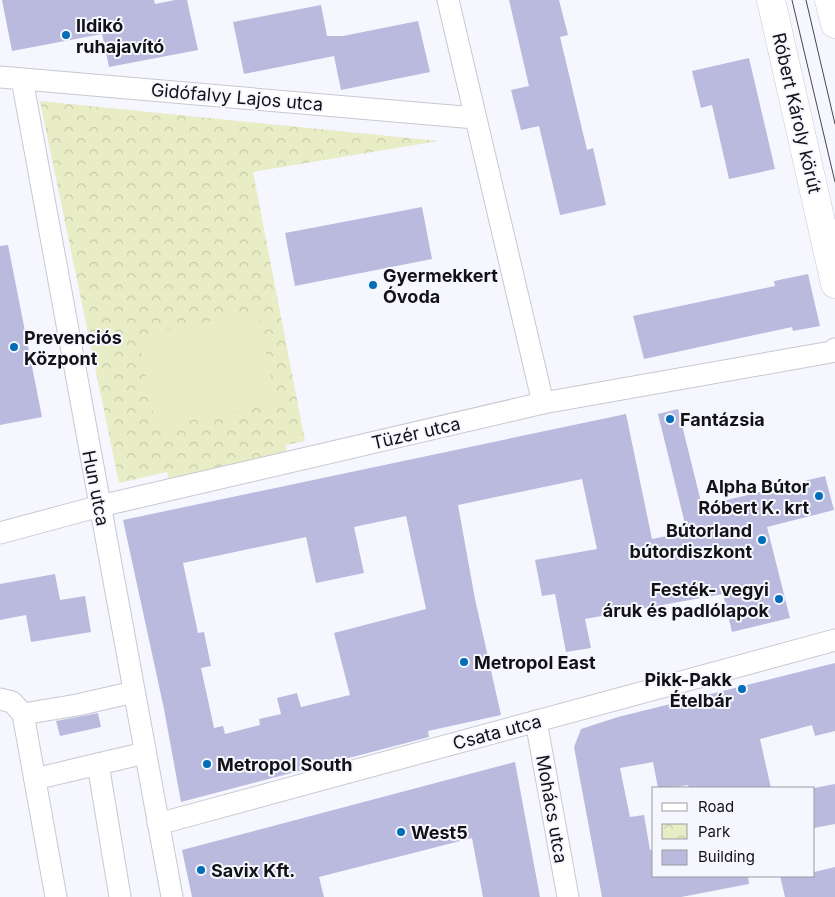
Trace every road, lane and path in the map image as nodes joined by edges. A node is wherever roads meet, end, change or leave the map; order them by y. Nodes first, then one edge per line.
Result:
1 (448, 0) edge
2 (771, 0) edge
3 (830, 0) edge
4 (835, 24) edge
5 (0, 77) edge
6 (22, 79) junction
7 (475, 118) junction
8 (835, 284) edge
9 (835, 349) edge
10 (543, 403) junction
11 (100, 506) junction
12 (0, 533) edge
13 (835, 640) edge
14 (134, 692) junction
15 (0, 699) edge
16 (23, 714) junction
17 (536, 721) junction
18 (145, 753) junction
19 (98, 764) junction
20 (35, 779) junction
21 (158, 824) junction
22 (56, 897) edge
23 (120, 897) edge
24 (172, 897) edge
25 (568, 897) edge

1 - 7 street
2 - 8 main road, Róbert Károly körút
3 - 4 main road
5 - 6 street, Gidófalvy Lajos utca
6 - 7 street, Gidófalvy Lajos utca
6 - 11 street, Hun utca
7 - 10 street
9 - 10 street, Tüzér utca
10 - 11 street, Tüzér utca
11 - 12 street, Tüzér utca
11 - 14 street, Hun utca
13 - 17 street, Csata utca
14 - 16 street
14 - 18 street, Hun utca
15 - 16 street
16 - 20 street
17 - 21 street, Csata utca
17 - 25 street, Mohács utca
18 - 19 street
18 - 21 street, Hun utca
19 - 20 street
19 - 23 street
20 - 22 street
21 - 24 street, Hun utca

